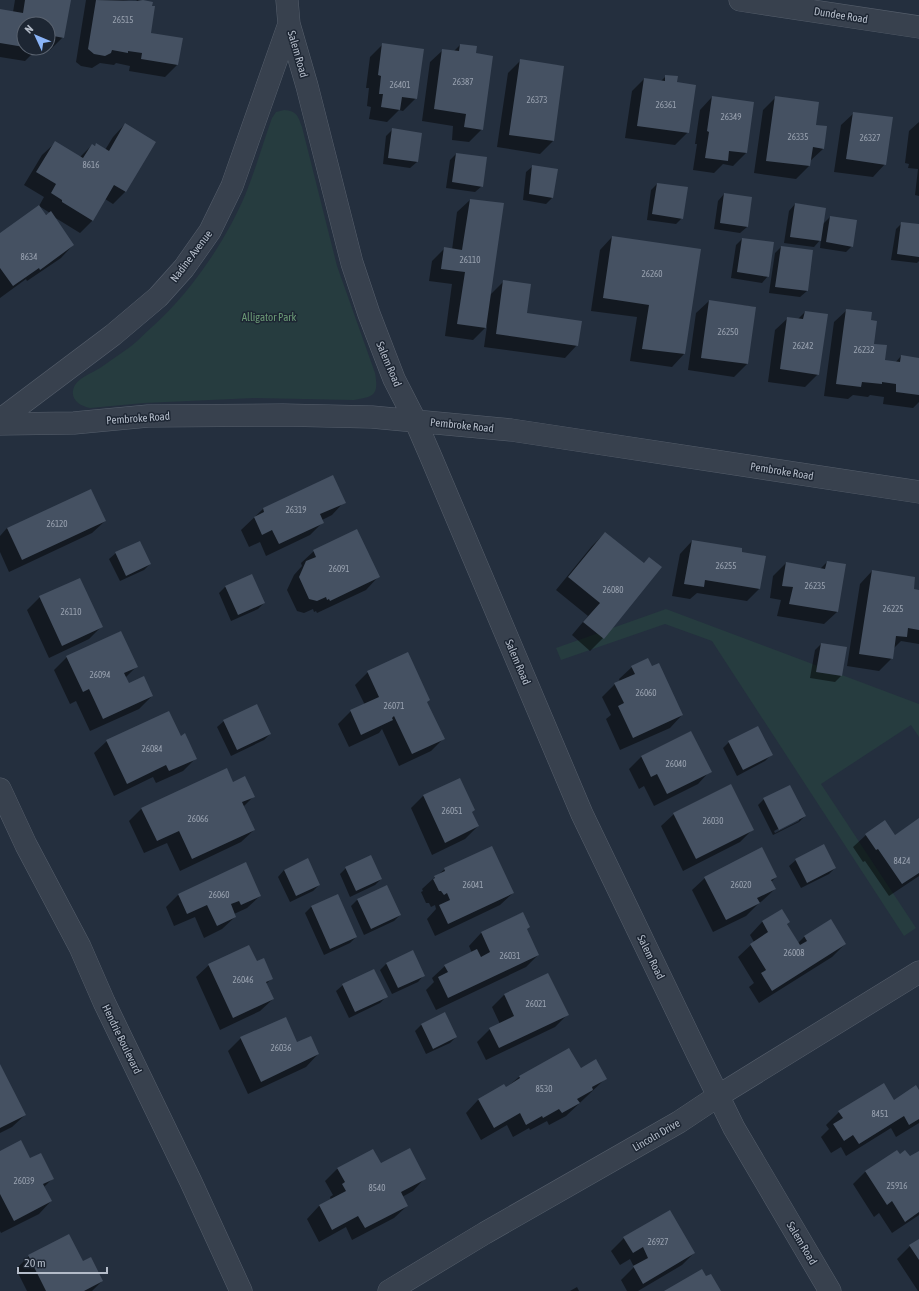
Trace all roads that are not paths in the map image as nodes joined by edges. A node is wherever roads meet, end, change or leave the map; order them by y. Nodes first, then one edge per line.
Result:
1 (287, 0) edge
2 (740, 0) edge
3 (289, 24) junction
4 (919, 27) edge
5 (0, 420) edge
6 (415, 420) junction
7 (0, 424) edge
8 (919, 492) edge
9 (0, 788) edge
10 (919, 972) edge
11 (718, 1096) junction
12 (241, 1291) edge
13 (389, 1291) edge
14 (830, 1291) edge

1 - 3 street, Salem Road
2 - 4 street, Dundee Road
3 - 5 street, Nadine Avenue
3 - 6 street, Salem Road
6 - 7 street, Pembroke Road
6 - 8 street, Pembroke Road
6 - 11 street, Salem Road
9 - 12 street, Hendrie Boulevard
10 - 11 street, Lincoln Drive
11 - 13 street, Lincoln Drive
11 - 14 street, Salem Road

